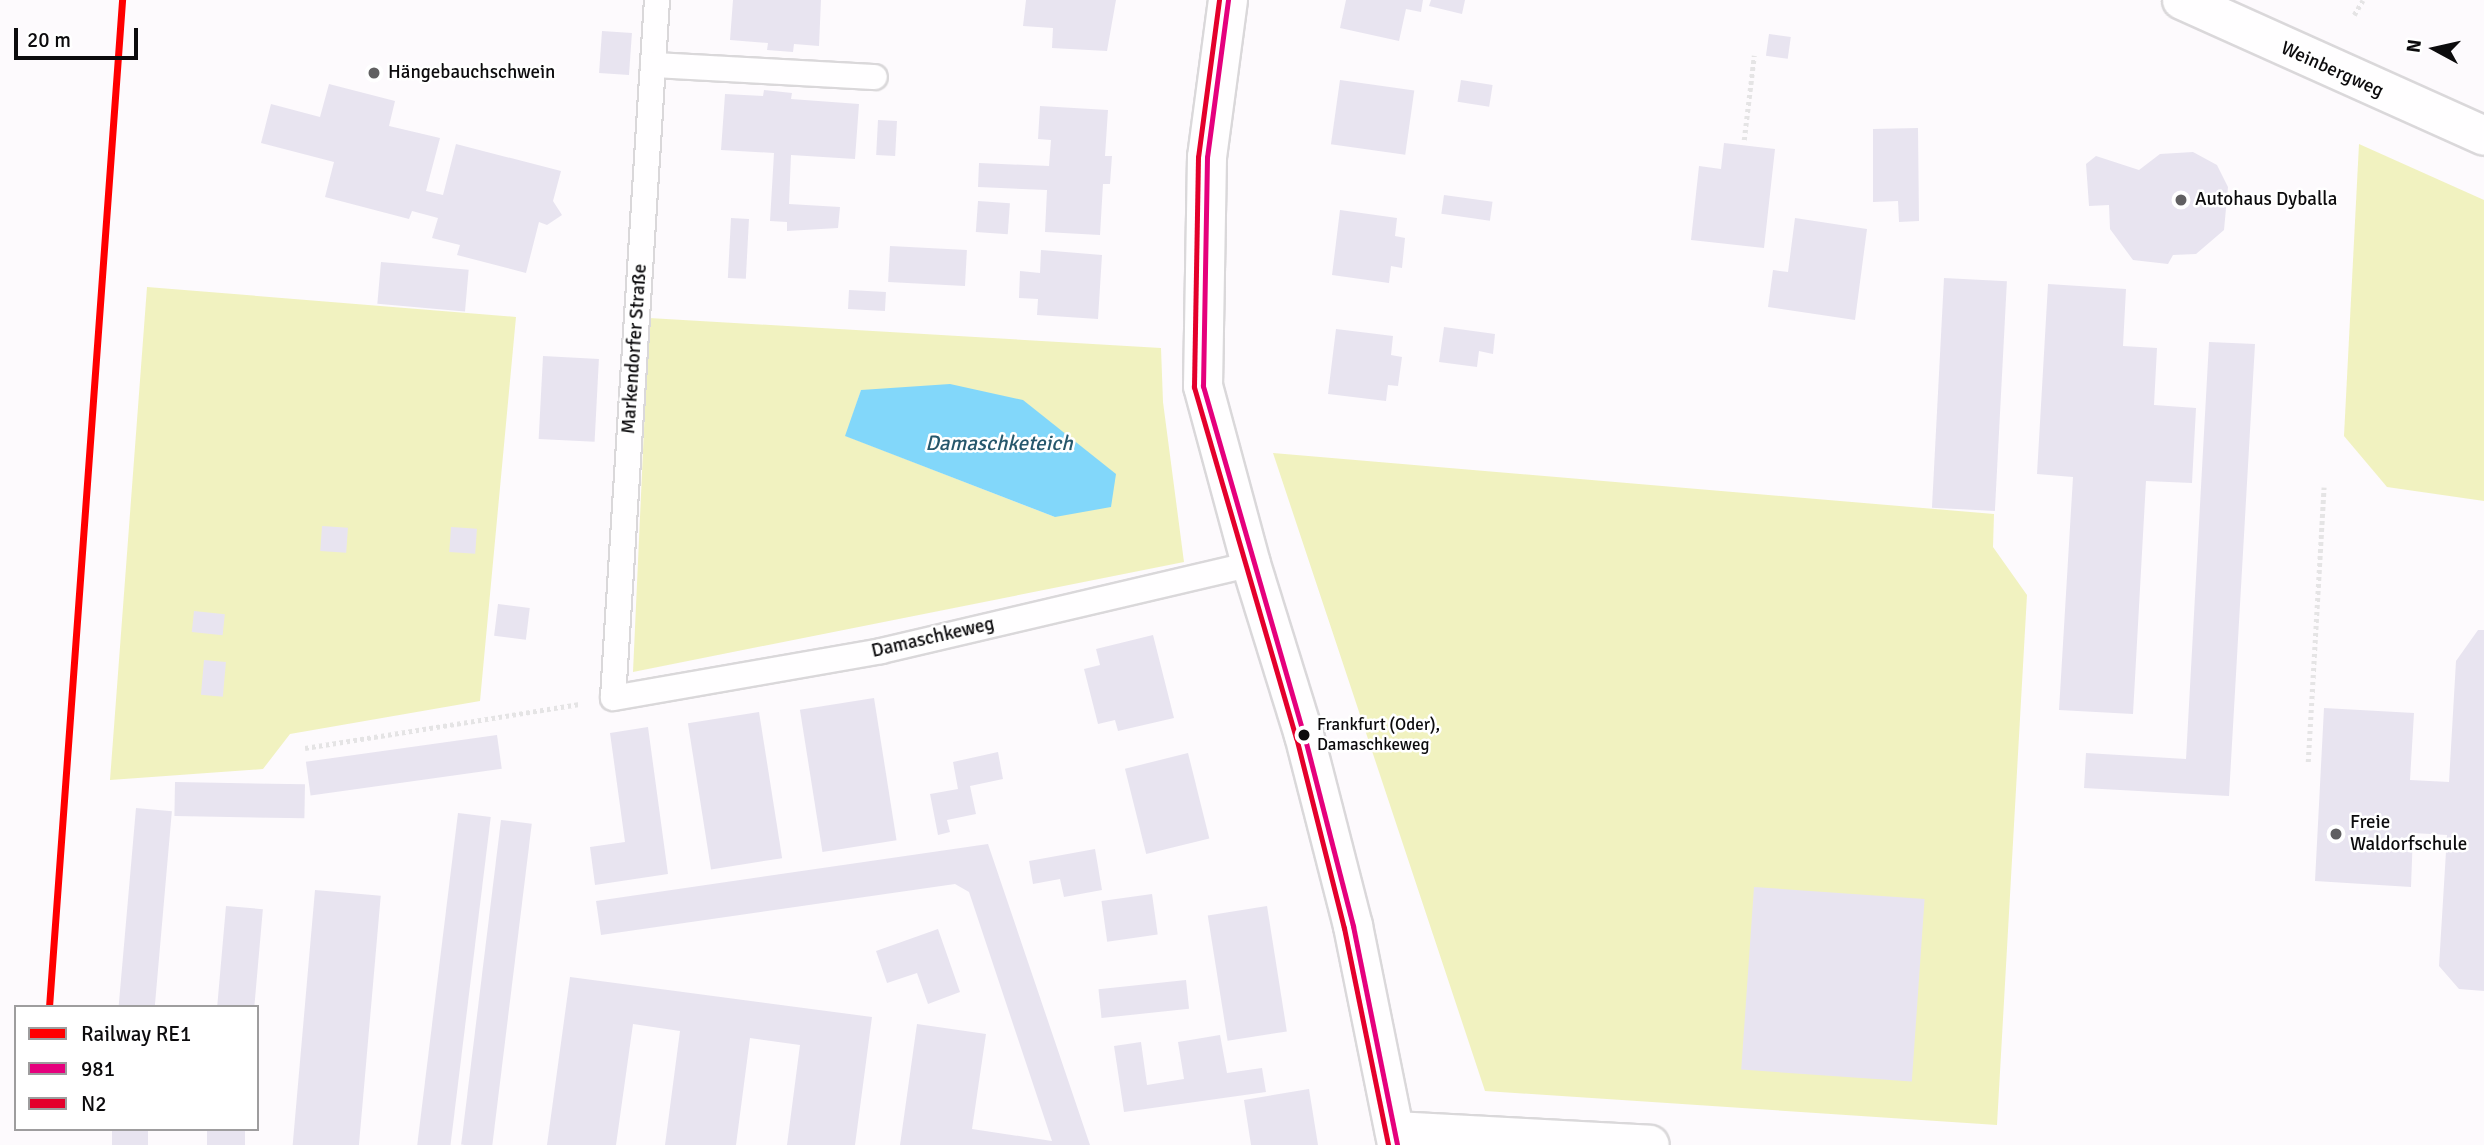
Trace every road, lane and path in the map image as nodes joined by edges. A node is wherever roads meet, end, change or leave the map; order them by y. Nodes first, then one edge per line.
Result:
1 (657, 0) edge
2 (1227, 0) edge
3 (2182, 0) edge
4 (2363, 0) edge
5 (2354, 15) dead end
6 (1754, 56) dead end
7 (653, 65) junction
8 (874, 77) dead end
9 (2484, 136) edge
10 (1744, 139) dead end
11 (2324, 487) dead end
12 (1251, 564) junction
13 (612, 698) junction
14 (305, 748) dead end
15 (2308, 762) dead end
16 (1396, 1138) edge
17 (1650, 1145) edge

1 - 7 lane, Markendorfer Straße
2 - 12 street
3 - 9 street, Weinbergweg
4 - 5 path
6 - 10 path
7 - 8 lane
7 - 13 lane, Markendorfer Straße
11 - 15 path
12 - 13 lane, Damaschkeweg
12 - 16 street
13 - 14 path
16 - 17 street

